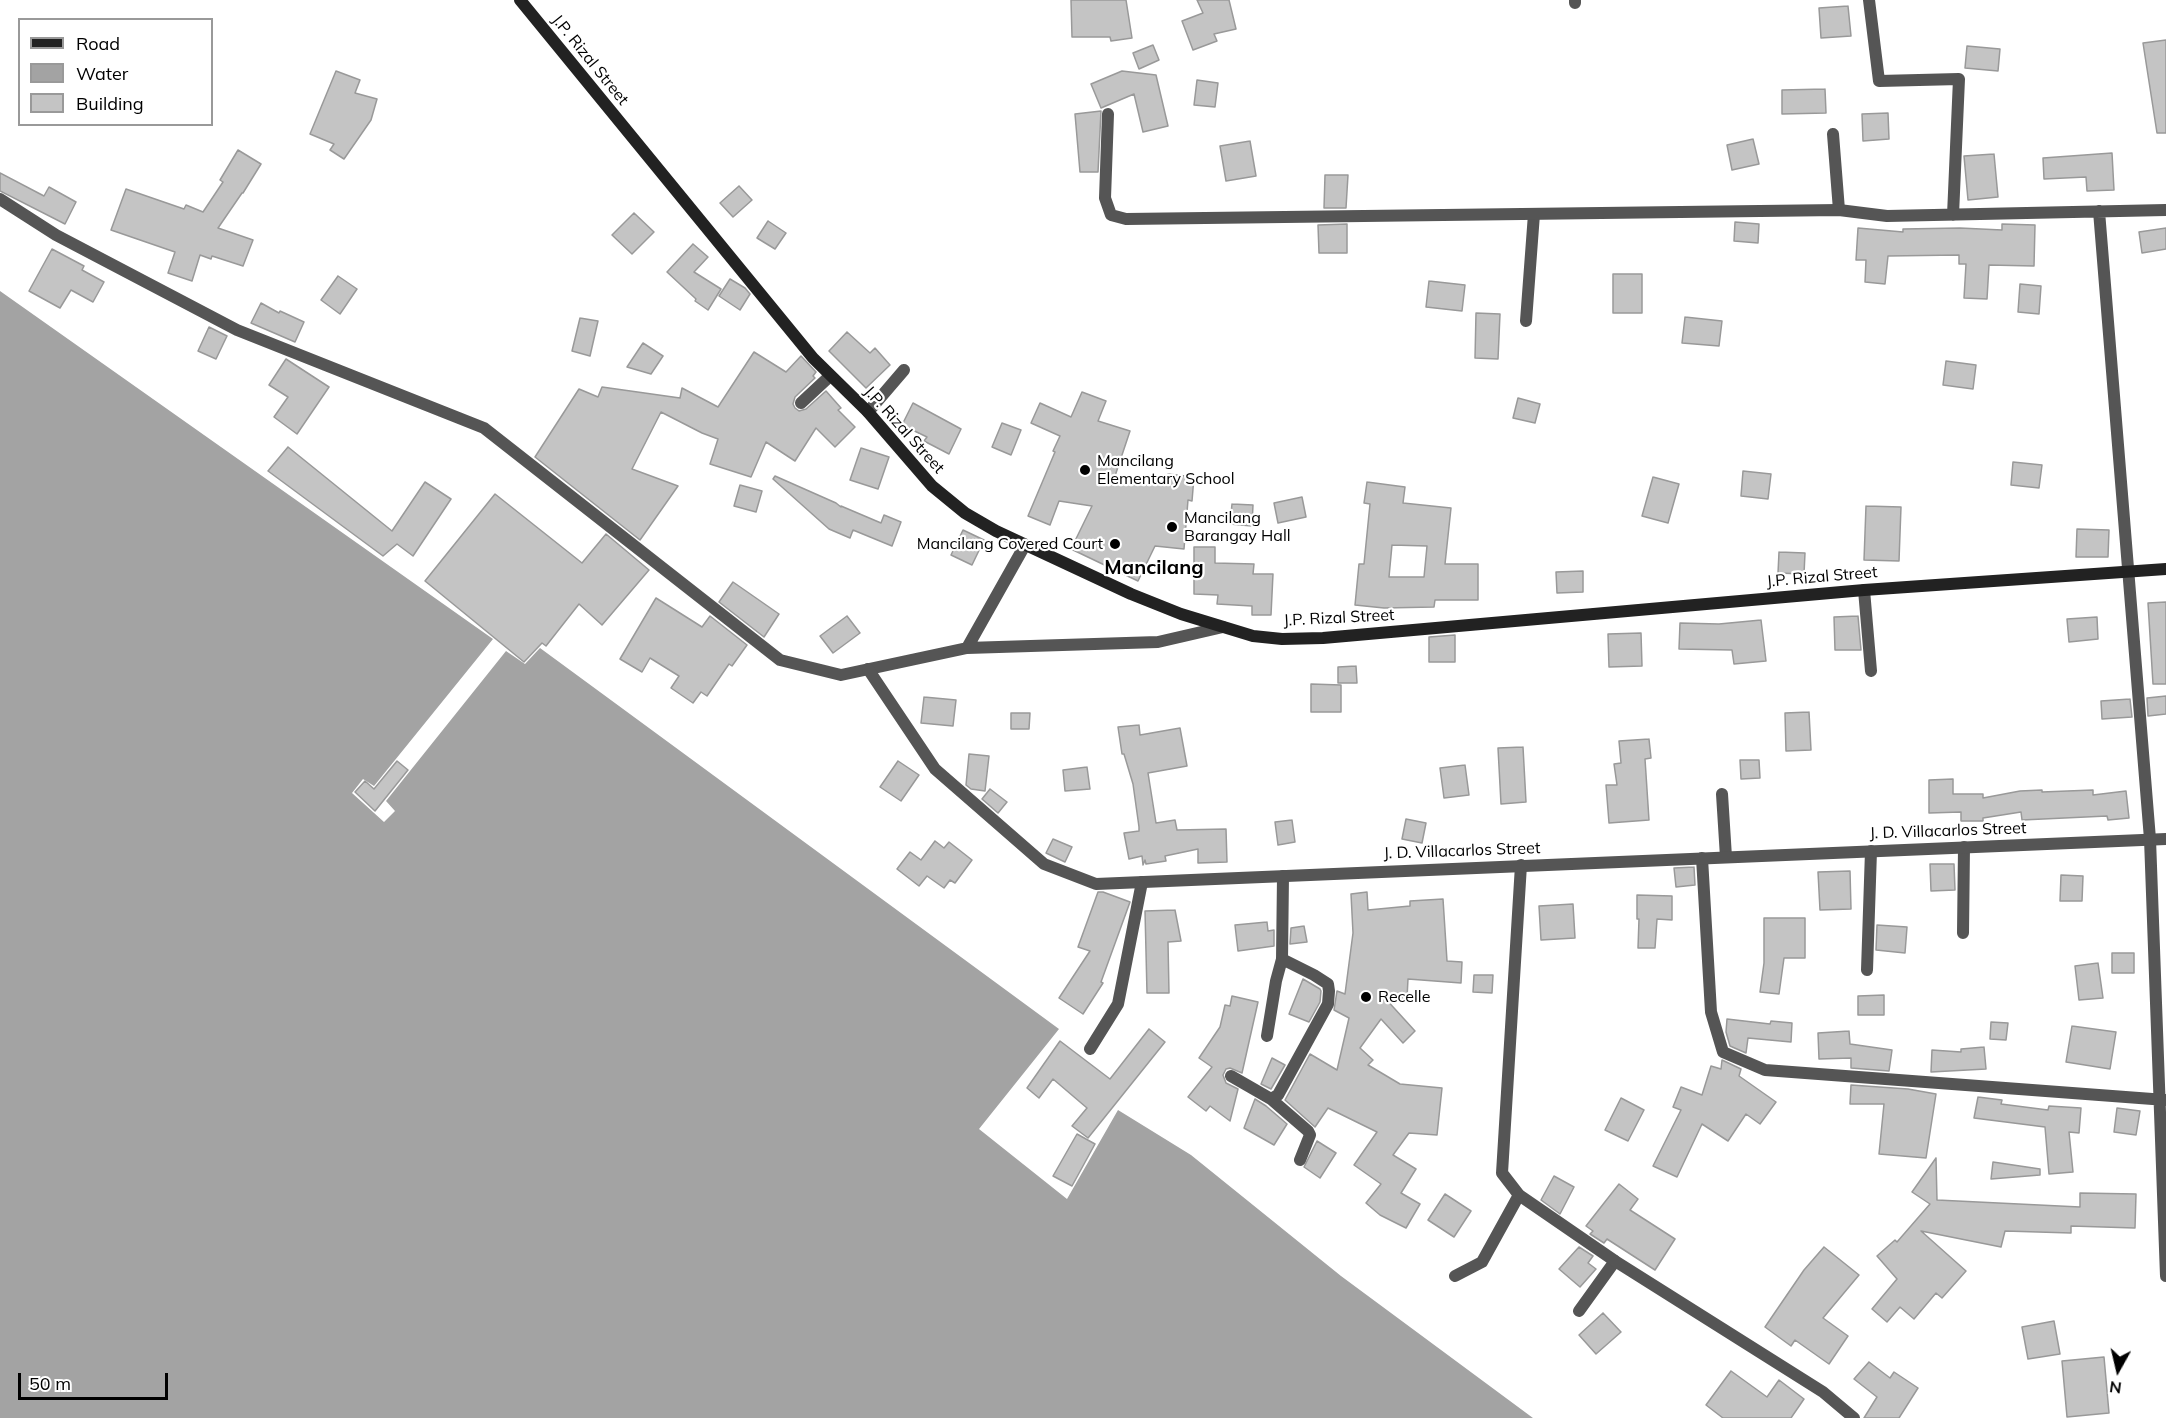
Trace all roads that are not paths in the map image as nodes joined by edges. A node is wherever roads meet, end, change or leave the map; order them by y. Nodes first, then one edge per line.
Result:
1 (520, 0) edge
2 (1869, 0) edge
3 (1108, 114) dead end
4 (1833, 134) dead end
5 (0, 199) edge
6 (1839, 210) junction
7 (2166, 210) edge
8 (2099, 211) junction
9 (1534, 214) junction
10 (1953, 215) junction
11 (1526, 321) dead end
12 (904, 370) dead end
13 (831, 376) junction
14 (801, 403) dead end
15 (868, 412) junction
16 (1025, 545) junction
17 (2166, 569) edge
18 (2129, 572) junction
19 (1864, 590) junction
20 (1223, 627) junction
21 (967, 648) junction
22 (868, 669) junction
23 (1871, 671) dead end
24 (1722, 794) dead end
25 (2166, 838) edge
26 (2150, 839) junction
27 (1964, 847) junction
28 (1871, 851) junction
29 (1726, 857) junction
30 (1702, 858) junction
31 (1521, 866) junction
32 (1283, 876) junction
33 (1142, 882) junction
34 (1963, 933) dead end
35 (1282, 959) junction
36 (1867, 970) dead end
37 (1268, 1036) dead end
38 (1090, 1049) dead end
39 (1231, 1076) dead end
40 (1271, 1099) junction
41 (2163, 1099) edge
42 (1300, 1160) dead end
43 (1519, 1195) junction
44 (1615, 1261) junction
45 (1455, 1276) dead end
46 (2166, 1276) edge
47 (1579, 1311) dead end
48 (1854, 1418) edge

1 - 13 main road, J.P. Rizal Street
2 - 10 street
3 - 9 street
4 - 6 street
5 - 22 street
6 - 9 street
6 - 10 street
7 - 8 street
8 - 10 street
8 - 18 street
9 - 11 street
12 - 15 street
13 - 14 street
13 - 15 main road, J.P. Rizal Street
15 - 16 main road, J.P. Rizal Street
16 - 20 main road, J.P. Rizal Street
16 - 21 street
17 - 18 main road, J.P. Rizal Street
18 - 19 main road, J.P. Rizal Street
18 - 26 street
19 - 20 main road, J.P. Rizal Street
19 - 23 street
20 - 21 street
21 - 22 street
22 - 33 street, J. D. Villacarlos Street
24 - 29 street
25 - 26 street, J. D. Villacarlos Street
26 - 27 street, J. D. Villacarlos Street
26 - 41 street
27 - 28 street, J. D. Villacarlos Street
27 - 34 street
28 - 29 street, J. D. Villacarlos Street
28 - 36 street
29 - 30 street, J. D. Villacarlos Street
30 - 31 street, J. D. Villacarlos Street
30 - 41 street
31 - 32 street, J. D. Villacarlos Street
31 - 43 street
32 - 33 street, J. D. Villacarlos Street
32 - 35 street
33 - 38 street
35 - 37 street
35 - 40 street
39 - 40 street
40 - 42 street
41 - 46 street
43 - 44 street
43 - 45 street
44 - 47 street
44 - 48 street

